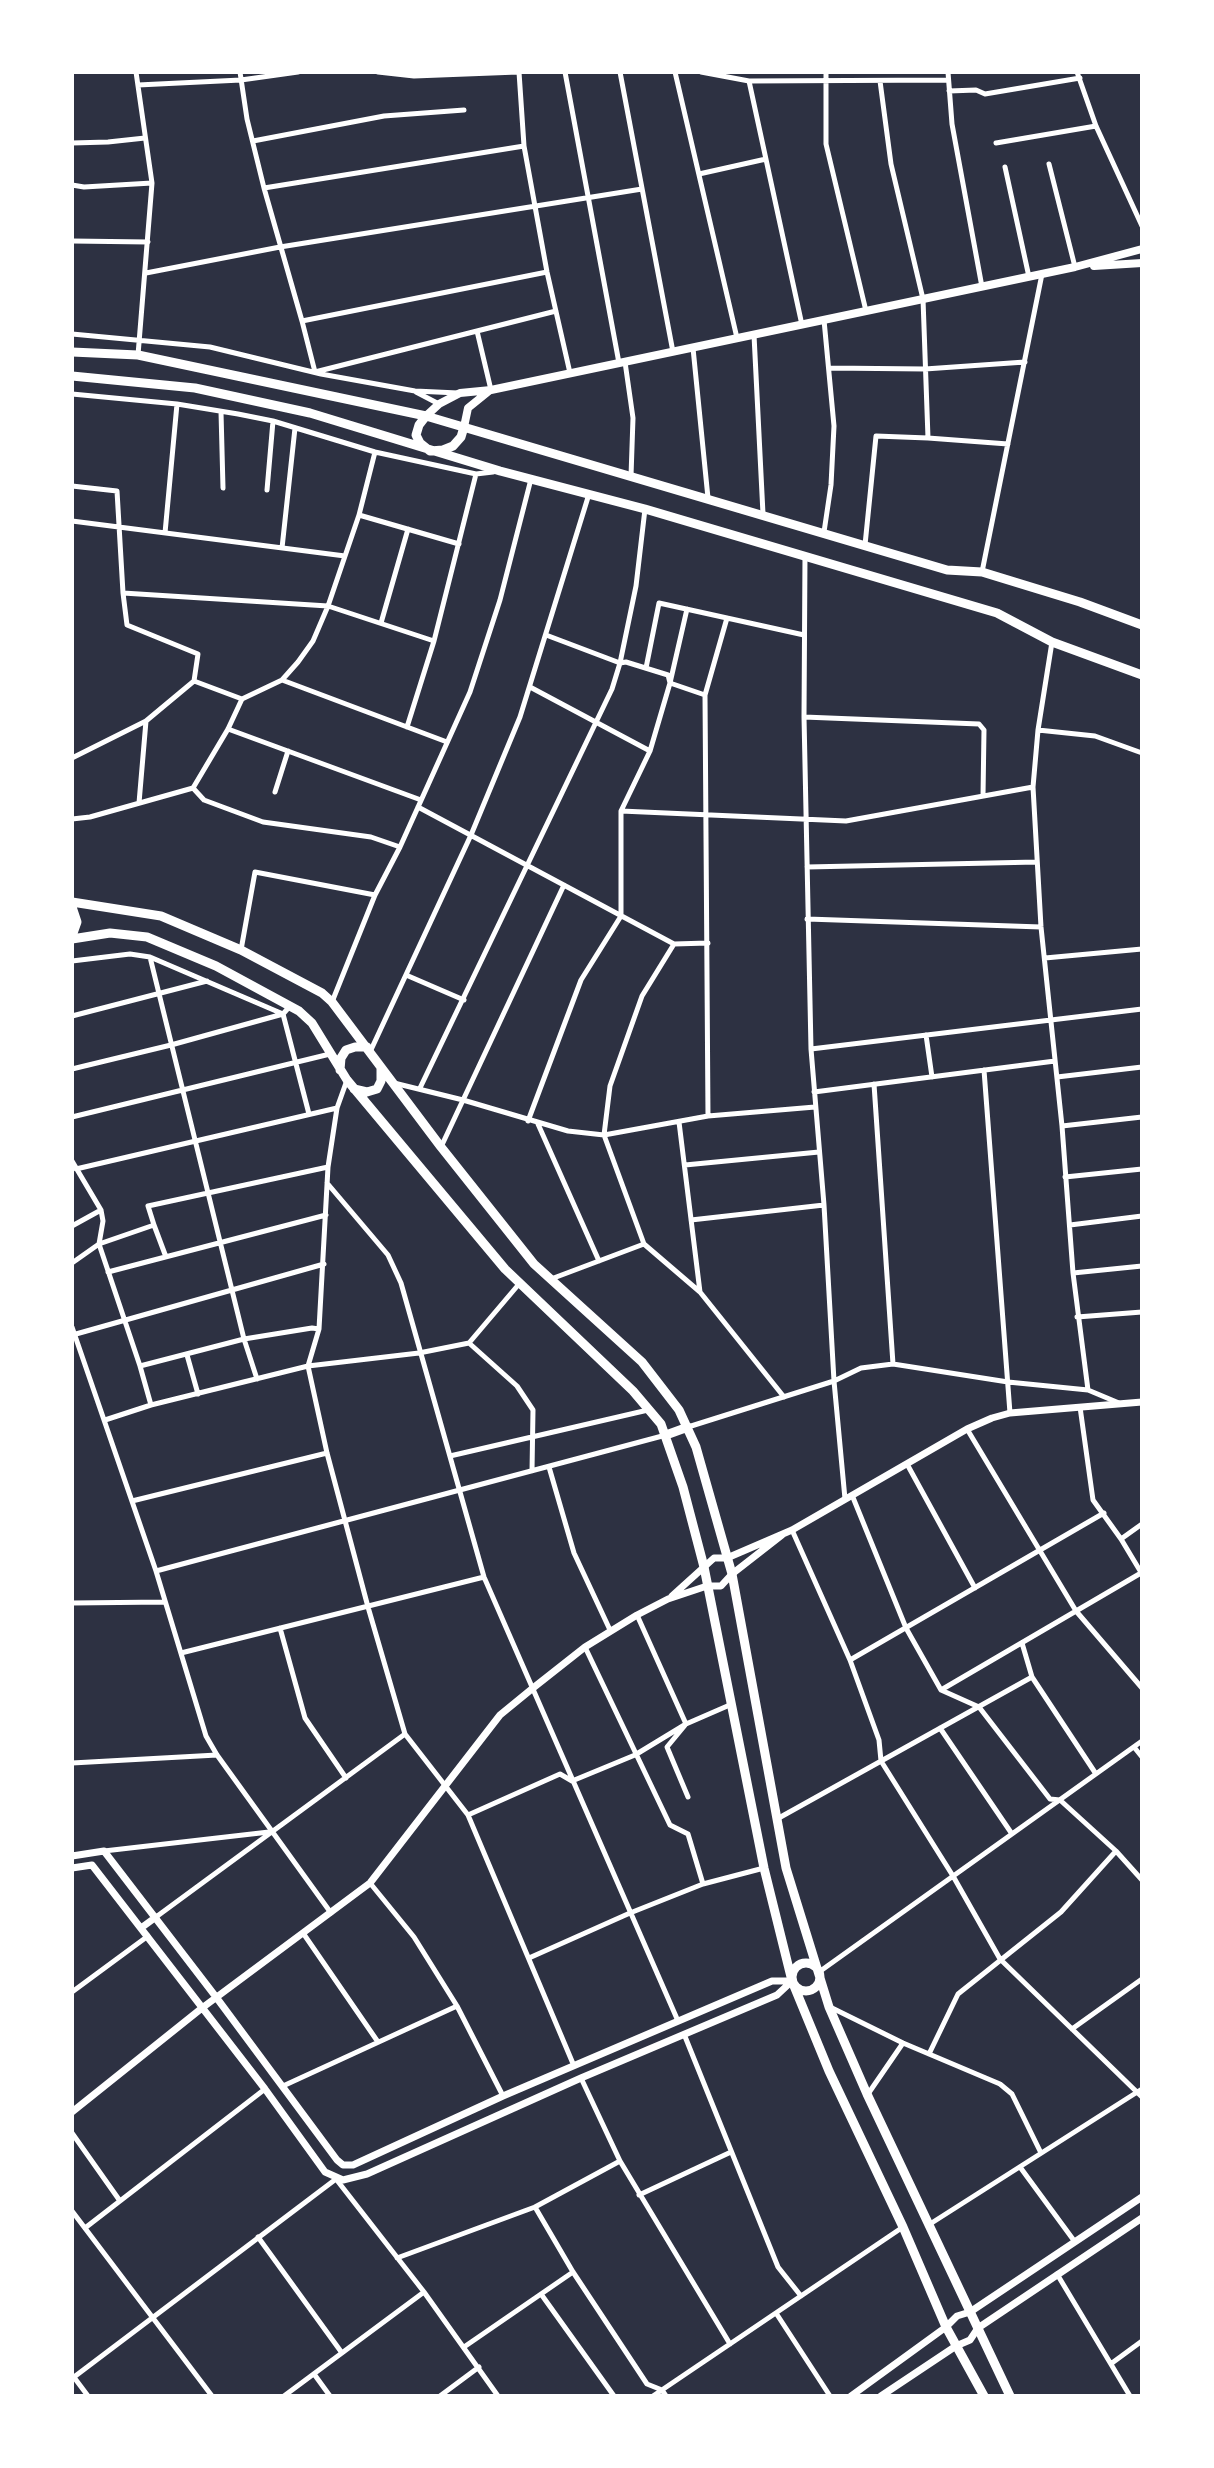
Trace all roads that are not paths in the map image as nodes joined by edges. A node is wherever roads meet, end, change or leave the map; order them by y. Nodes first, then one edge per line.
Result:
1 (136, 72) edge
2 (240, 72) edge
3 (298, 72) edge
4 (378, 72) edge
5 (519, 72) edge
6 (565, 72) edge
7 (620, 72) edge
8 (675, 72) edge
9 (701, 72) edge
10 (783, 72) edge
11 (826, 72) edge
12 (874, 72) edge
13 (898, 72) edge
14 (948, 72) edge
15 (505, 73) edge
16 (477, 74) edge
17 (729, 74) edge
18 (1079, 75) edge
19 (241, 80) junction
20 (948, 80) junction
21 (749, 81) junction
22 (783, 81) junction
23 (877, 81) junction
24 (899, 81) junction
25 (826, 82) junction
26 (138, 86) junction
27 (949, 91) junction
28 (464, 110) dead end
29 (1096, 126) junction
30 (145, 138) junction
31 (253, 141) junction
32 (72, 143) edge
33 (996, 143) dead end
34 (524, 146) junction
35 (766, 159) junction
36 (1049, 164) dead end
37 (1005, 167) dead end
38 (699, 174) junction
39 (152, 183) junction
40 (72, 185) edge
41 (264, 188) junction
42 (642, 189) junction
43 (588, 197) junction
44 (534, 206) junction
45 (1142, 226) edge
46 (72, 241) edge
47 (148, 242) junction
48 (280, 247) junction
49 (1142, 250) edge
50 (1142, 257) edge
51 (1142, 263) edge
52 (1075, 267) junction
53 (547, 272) junction
54 (146, 273) junction
55 (1042, 274) junction
56 (1029, 277) junction
57 (982, 287) junction
58 (923, 299) junction
59 (556, 311) junction
60 (866, 311) junction
61 (824, 320) junction
62 (302, 321) junction
63 (802, 325) junction
64 (477, 331) junction
65 (72, 334) edge
66 (754, 335) junction
67 (738, 338) junction
68 (139, 339) junction
69 (693, 348) junction
70 (72, 352) edge
71 (673, 352) junction
72 (138, 355) junction
73 (622, 362) junction
74 (1025, 362) junction
75 (829, 368) junction
76 (925, 369) junction
77 (315, 372) junction
78 (570, 373) junction
79 (72, 376) edge
80 (490, 390) junction
81 (415, 391) junction
82 (460, 393) junction
83 (72, 394) edge
84 (177, 404) junction
85 (439, 404) junction
86 (220, 412) junction
87 (426, 416) junction
88 (273, 421) junction
89 (465, 427) junction
90 (295, 428) junction
91 (928, 438) junction
92 (1008, 444) junction
93 (430, 451) junction
94 (375, 452) junction
95 (500, 471) junction
96 (476, 474) junction
97 (631, 476) junction
98 (531, 479) junction
99 (72, 486) edge
100 (223, 488) dead end
101 (267, 490) dead end
102 (589, 494) junction
103 (708, 498) junction
104 (645, 510) junction
105 (764, 514) junction
106 (359, 515) junction
107 (72, 521) edge
108 (118, 527) junction
109 (408, 529) junction
110 (824, 532) junction
111 (165, 533) junction
112 (459, 544) junction
113 (865, 545) junction
114 (282, 548) junction
115 (345, 556) junction
116 (805, 556) junction
117 (982, 572) junction
118 (123, 593) junction
119 (328, 606) junction
120 (687, 609) junction
121 (727, 618) junction
122 (381, 623) junction
123 (1142, 625) edge
124 (546, 635) junction
125 (804, 635) junction
126 (434, 641) junction
127 (1052, 642) junction
128 (620, 663) junction
129 (646, 668) junction
130 (1142, 675) edge
131 (282, 680) junction
132 (194, 681) junction
133 (670, 683) junction
134 (530, 687) junction
135 (705, 695) junction
136 (242, 699) junction
137 (804, 717) junction
138 (146, 721) junction
139 (596, 722) junction
140 (407, 727) junction
141 (228, 729) junction
142 (1038, 730) junction
143 (447, 742) junction
144 (288, 751) junction
145 (650, 751) junction
146 (1142, 753) edge
147 (72, 758) edge
148 (193, 788) junction
149 (1033, 788) junction
150 (275, 792) dead end
151 (983, 796) junction
152 (421, 800) junction
153 (140, 803) junction
154 (418, 807) junction
155 (621, 811) junction
156 (706, 816) junction
157 (72, 819) edge
158 (806, 820) junction
159 (471, 835) junction
160 (400, 847) junction
161 (1037, 862) junction
162 (527, 865) junction
163 (807, 867) junction
164 (564, 885) junction
165 (375, 895) junction
166 (72, 902) edge
167 (72, 907) edge
168 (621, 916) junction
169 (807, 919) junction
170 (1041, 927) junction
171 (72, 938) edge
172 (708, 943) junction
173 (674, 944) junction
174 (1142, 949) edge
175 (241, 950) junction
176 (150, 957) junction
177 (1045, 958) junction
178 (72, 961) edge
179 (406, 975) junction
180 (207, 981) junction
181 (159, 993) junction
182 (464, 1000) junction
183 (332, 1002) junction
184 (290, 1006) junction
185 (1142, 1009) edge
186 (284, 1014) junction
187 (72, 1016) edge
188 (1050, 1020) junction
189 (926, 1035) junction
190 (171, 1045) junction
191 (811, 1049) junction
192 (368, 1050) junction
193 (330, 1053) junction
194 (1055, 1061) junction
195 (296, 1063) junction
196 (1142, 1067) edge
197 (381, 1068) junction
198 (72, 1069) edge
199 (984, 1070) junction
200 (340, 1071) junction
201 (932, 1077) junction
202 (1057, 1077) junction
203 (347, 1080) junction
204 (392, 1082) junction
205 (874, 1084) junction
206 (420, 1088) junction
207 (354, 1089) junction
208 (183, 1090) junction
209 (814, 1092) junction
210 (463, 1100) junction
211 (815, 1107) junction
212 (337, 1108) junction
213 (309, 1114) junction
214 (708, 1116) junction
215 (72, 1117) edge
216 (1142, 1117) edge
217 (528, 1121) junction
218 (679, 1122) junction
219 (538, 1124) junction
220 (1062, 1126) junction
221 (604, 1135) junction
222 (195, 1141) junction
223 (441, 1147) junction
224 (819, 1152) junction
225 (72, 1161) edge
226 (685, 1165) junction
227 (328, 1167) junction
228 (1142, 1168) edge
229 (76, 1169) junction
230 (1065, 1177) junction
231 (327, 1183) junction
232 (208, 1192) junction
233 (824, 1205) junction
234 (101, 1210) junction
235 (326, 1215) junction
236 (1142, 1216) edge
237 (691, 1220) junction
238 (154, 1225) junction
239 (1070, 1225) junction
240 (72, 1226) edge
241 (221, 1242) junction
242 (99, 1244) junction
243 (644, 1244) junction
244 (166, 1257) junction
245 (599, 1261) junction
246 (72, 1263) edge
247 (324, 1264) junction
248 (1142, 1266) edge
249 (108, 1272) junction
250 (1073, 1273) junction
251 (551, 1279) junction
252 (519, 1284) junction
253 (232, 1290) junction
254 (700, 1292) junction
255 (1142, 1312) edge
256 (1077, 1317) junction
257 (124, 1320) junction
258 (72, 1327) edge
259 (318, 1329) junction
260 (76, 1334) junction
261 (244, 1339) junction
262 (469, 1342) junction
263 (419, 1353) junction
264 (187, 1355) junction
265 (894, 1364) junction
266 (308, 1365) junction
267 (140, 1366) junction
268 (257, 1379) junction
269 (834, 1381) junction
270 (1008, 1382) junction
271 (1088, 1390) junction
272 (198, 1394) junction
273 (783, 1397) junction
274 (1142, 1402) edge
275 (1121, 1404) junction
276 (151, 1405) junction
277 (1080, 1407) junction
278 (648, 1410) junction
279 (1010, 1413) junction
280 (105, 1420) junction
281 (688, 1427) junction
282 (967, 1430) junction
283 (666, 1435) junction
284 (533, 1437) junction
285 (327, 1453) junction
286 (450, 1456) junction
287 (907, 1464) junction
288 (549, 1467) junction
289 (532, 1471) junction
290 (460, 1490) junction
291 (852, 1495) junction
292 (845, 1499) junction
293 (132, 1501) junction
294 (1104, 1513) junction
295 (345, 1521) junction
296 (1142, 1524) edge
297 (792, 1530) junction
298 (782, 1535) junction
299 (1121, 1539) junction
300 (1038, 1551) junction
301 (728, 1558) junction
302 (704, 1567) junction
303 (156, 1570) junction
304 (732, 1574) junction
305 (1141, 1574) edge
306 (484, 1577) junction
307 (707, 1586) junction
308 (975, 1588) junction
309 (668, 1599) junction
310 (165, 1602) junction
311 (72, 1603) edge
312 (368, 1607) junction
313 (1076, 1611) junction
314 (637, 1615) junction
315 (906, 1628) junction
316 (280, 1629) junction
317 (610, 1630) junction
318 (1022, 1643) junction
319 (585, 1647) junction
320 (181, 1653) junction
321 (850, 1660) junction
322 (1032, 1677) junction
323 (533, 1688) junction
324 (1142, 1688) edge
325 (940, 1690) junction
326 (732, 1704) junction
327 (979, 1707) junction
328 (686, 1724) junction
329 (940, 1728) junction
330 (405, 1734) junction
331 (1142, 1741) edge
332 (1134, 1747) junction
333 (217, 1755) junction
334 (635, 1755) junction
335 (1142, 1757) edge
336 (881, 1761) junction
337 (72, 1763) edge
338 (1096, 1774) junction
339 (345, 1778) junction
340 (572, 1781) junction
341 (444, 1784) junction
342 (688, 1797) dead end
343 (1060, 1800) junction
344 (468, 1815) junction
345 (776, 1820) junction
346 (271, 1832) junction
347 (1012, 1834) junction
348 (104, 1851) junction
349 (1116, 1851) junction
350 (72, 1856) edge
351 (92, 1865) junction
352 (72, 1868) edge
353 (764, 1868) junction
354 (953, 1876) junction
355 (1142, 1880) edge
356 (370, 1883) junction
357 (703, 1884) junction
358 (331, 1912) junction
359 (630, 1913) junction
360 (156, 1917) junction
361 (141, 1928) junction
362 (303, 1932) junction
363 (148, 1936) junction
364 (529, 1958) junction
365 (1000, 1959) junction
366 (819, 1972) junction
367 (1142, 1979) edge
368 (792, 1981) junction
369 (72, 1992) edge
370 (216, 1997) junction
371 (457, 2006) junction
372 (830, 2007) junction
373 (202, 2008) junction
374 (678, 2021) junction
375 (1072, 2029) junction
376 (684, 2034) junction
377 (378, 2042) junction
378 (903, 2043) junction
379 (929, 2054) junction
380 (574, 2066) junction
381 (581, 2078) junction
382 (283, 2086) junction
383 (265, 2089) junction
384 (1140, 2092) edge
385 (867, 2094) junction
386 (503, 2096) junction
387 (510, 2109) junction
388 (72, 2112) edge
389 (72, 2133) edge
390 (731, 2152) junction
391 (1041, 2153) junction
392 (620, 2161) junction
393 (343, 2165) junction
394 (1020, 2167) junction
395 (336, 2179) junction
396 (639, 2195) junction
397 (1142, 2197) edge
398 (120, 2201) junction
399 (535, 2207) junction
400 (72, 2211) edge
401 (1142, 2218) edge
402 (930, 2224) junction
403 (903, 2227) junction
404 (85, 2228) junction
405 (258, 2237) junction
406 (1075, 2242) junction
407 (397, 2258) junction
408 (573, 2272) junction
409 (1057, 2274) junction
410 (424, 2292) junction
411 (541, 2294) junction
412 (801, 2296) junction
413 (970, 2312) junction
414 (776, 2313) junction
415 (153, 2318) junction
416 (946, 2327) junction
417 (978, 2328) junction
418 (1142, 2341) edge
419 (730, 2344) junction
420 (956, 2346) junction
421 (464, 2347) junction
422 (342, 2353) junction
423 (1112, 2363) junction
424 (479, 2367) junction
425 (314, 2374) junction
426 (73, 2376) edge
427 (662, 2390) junction
428 (88, 2396) edge
429 (212, 2396) edge
430 (284, 2396) edge
431 (330, 2396) edge
432 (440, 2396) edge
433 (498, 2396) edge
434 (614, 2396) edge
435 (653, 2396) edge
436 (666, 2396) edge
437 (830, 2396) edge
438 (850, 2396) edge
439 (881, 2396) edge
440 (984, 2396) edge
441 (1010, 2396) edge
442 (1130, 2396) edge

1 - 26 street
2 - 19 street
3 - 19 street
4 - 16 street
5 - 15 street
5 - 34 street
6 - 43 street
7 - 42 street
8 - 38 street
9 - 17 street
10 - 22 street
11 - 25 street
12 - 23 street
13 - 24 street
14 - 20 street
15 - 16 street
17 - 21 street
18 - 27 street
18 - 29 street
19 - 26 street
19 - 31 street
20 - 24 street
20 - 27 street
21 - 22 street
21 - 35 street
22 - 25 street
23 - 24 street
23 - 25 street
23 - 58 street
25 - 60 street
26 - 30 street
27 - 57 street
28 - 31 street
29 - 33 street
29 - 45 street
30 - 32 street
30 - 39 street
31 - 41 street
34 - 41 street
34 - 44 street
35 - 38 street
35 - 63 street
36 - 52 street
37 - 56 street
38 - 67 street
39 - 40 street
39 - 47 street
41 - 48 street
42 - 43 street
42 - 71 street
43 - 44 street
43 - 73 street
44 - 48 street
44 - 53 street
46 - 47 street
47 - 54 street
48 - 54 street
48 - 62 street
49 - 50 main road
49 - 52 main road
51 - 52 main road
52 - 55 main road
53 - 59 street
53 - 62 street
54 - 68 street
55 - 56 main road
55 - 74 street
56 - 57 main road
57 - 58 main road
58 - 60 main road
58 - 76 street
59 - 64 street
59 - 78 street
60 - 61 main road
61 - 63 main road
61 - 75 street
62 - 77 street
63 - 66 main road
64 - 77 street
64 - 80 street
65 - 68 street
66 - 67 main road
66 - 105 street
67 - 69 main road
68 - 72 street
68 - 77 street
69 - 71 main road
69 - 103 street
70 - 72 main road
71 - 73 main road
72 - 87 main road
73 - 78 main road
73 - 97 street
74 - 76 street
74 - 92 street
75 - 76 street
75 - 110 street
76 - 91 street
77 - 81 street
78 - 80 main road
79 - 93 main road
80 - 82 main road
80 - 89 main road
81 - 82 street
81 - 85 street
82 - 85 main road
83 - 84 street
84 - 86 street
84 - 111 street
85 - 87 main road
86 - 88 street
86 - 100 street
87 - 89 main road
87 - 93 main road
88 - 90 street
88 - 101 street
89 - 93 main road
89 - 97 main road
90 - 94 street
90 - 114 street
91 - 92 street
91 - 113 street
92 - 117 street
93 - 95 main road
94 - 96 street
94 - 106 street
95 - 96 street
95 - 98 main road
96 - 112 street
97 - 103 main road
98 - 102 main road
98 - 143 street
99 - 108 street
102 - 104 main road
102 - 124 street
103 - 105 main road
104 - 116 main road
104 - 128 street
105 - 110 main road
106 - 109 street
106 - 115 street
107 - 108 street
108 - 111 street
108 - 118 street
109 - 112 street
109 - 122 street
110 - 113 main road
111 - 114 street
112 - 126 street
113 - 117 main road
114 - 115 street
115 - 119 street
116 - 125 street
116 - 127 main road
117 - 123 main road
118 - 119 street
118 - 132 street
119 - 122 street
119 - 131 street
120 - 121 street
120 - 129 street
120 - 133 street
121 - 125 street
121 - 135 street
122 - 126 street
124 - 128 street
124 - 134 street
125 - 137 street
126 - 140 street
127 - 130 main road
127 - 142 street
128 - 129 street
128 - 139 street
129 - 133 street
131 - 136 street
131 - 140 street
132 - 136 street
132 - 138 street
133 - 135 street
133 - 145 street
134 - 139 street
134 - 159 street
135 - 156 street
136 - 141 street
137 - 151 street
137 - 158 street
138 - 147 street
138 - 153 street
139 - 145 street
139 - 162 street
140 - 143 street
141 - 144 street
141 - 148 street
142 - 146 street
142 - 149 street
143 - 152 street
144 - 150 street
144 - 152 street
145 - 155 street
148 - 153 street
148 - 160 street
149 - 151 street
149 - 161 street
151 - 158 street
152 - 154 street
153 - 157 street
154 - 159 street
154 - 160 street
155 - 156 street
155 - 168 street
156 - 158 street
156 - 172 street
158 - 163 street
159 - 162 street
159 - 179 street
160 - 165 street
161 - 163 street
161 - 170 street
162 - 164 street
162 - 182 street
163 - 169 street
164 - 168 street
164 - 210 street
165 - 175 street
165 - 183 street
166 - 175 main road
167 - 171 main road
168 - 173 street
168 - 217 street
169 - 170 street
169 - 191 street
170 - 177 street
171 - 184 main road
172 - 173 street
172 - 214 street
173 - 221 street
174 - 177 street
175 - 183 main road
176 - 178 street
176 - 180 street
176 - 181 street
177 - 188 street
179 - 182 street
179 - 192 street
180 - 181 street
180 - 186 street
181 - 187 street
181 - 190 street
182 - 206 street
183 - 192 main road
184 - 186 street
184 - 193 main road
185 - 188 street
186 - 190 street
186 - 195 street
188 - 189 street
188 - 194 street
189 - 191 street
189 - 201 street
190 - 198 street
190 - 208 street
191 - 209 street
192 - 197 main road
192 - 200 main road
193 - 195 street
193 - 200 main road
194 - 199 street
194 - 202 street
195 - 208 street
195 - 213 street
196 - 202 street
197 - 204 main road
197 - 207 main road
199 - 201 street
199 - 270 street
200 - 203 main road
201 - 205 street
202 - 220 street
203 - 207 main road
203 - 212 street
204 - 206 street
204 - 223 main road
205 - 209 street
205 - 265 street
206 - 210 street
207 - 252 main road
208 - 215 street
208 - 222 street
209 - 211 street
210 - 217 street
210 - 223 street
211 - 214 street
211 - 224 street
212 - 213 street
212 - 227 street
213 - 222 street
214 - 218 street
216 - 220 street
217 - 219 street
218 - 221 street
218 - 226 street
219 - 221 street
219 - 245 street
220 - 230 street
221 - 243 street
222 - 229 street
222 - 232 street
223 - 251 main road
224 - 226 street
224 - 233 street
225 - 229 street
226 - 237 street
227 - 231 street
227 - 232 street
228 - 230 street
229 - 234 street
230 - 239 street
231 - 235 street
231 - 263 street
232 - 238 street
232 - 241 street
233 - 237 street
233 - 269 street
234 - 240 street
234 - 242 street
235 - 241 street
235 - 247 street
236 - 239 street
237 - 254 street
238 - 242 street
238 - 244 street
239 - 250 street
241 - 244 street
241 - 253 street
242 - 246 street
242 - 249 street
243 - 245 street
243 - 254 street
244 - 249 street
245 - 251 street
247 - 253 street
247 - 259 street
248 - 250 street
249 - 257 street
250 - 256 street
251 - 281 main road
252 - 262 street
252 - 278 main road
253 - 257 street
253 - 261 street
254 - 273 street
255 - 256 street
256 - 271 street
257 - 260 street
257 - 267 street
258 - 260 street
259 - 261 street
259 - 266 street
260 - 280 street
261 - 264 street
261 - 268 street
262 - 263 street
262 - 284 street
263 - 266 street
263 - 286 street
264 - 267 street
264 - 272 street
265 - 269 street
265 - 270 street
266 - 268 street
266 - 285 street
267 - 276 street
268 - 272 street
269 - 273 street
269 - 292 street
270 - 271 street
270 - 279 street
271 - 275 street
272 - 276 street
273 - 281 street
274 - 275 street
275 - 277 street
276 - 280 street
277 - 279 street
277 - 294 street
278 - 283 main road
278 - 284 street
279 - 282 street
280 - 293 street
281 - 283 main road
281 - 301 main road
282 - 287 street
282 - 300 street
283 - 288 street
283 - 302 main road
284 - 286 street
284 - 289 street
285 - 293 street
285 - 295 street
286 - 290 street
287 - 291 street
287 - 308 street
288 - 289 street
288 - 317 street
289 - 290 street
290 - 295 street
290 - 306 street
291 - 292 street
291 - 315 street
292 - 297 street
293 - 303 street
294 - 299 street
294 - 300 street
295 - 303 street
295 - 312 street
296 - 299 street
297 - 298 street
297 - 321 street
298 - 301 street
298 - 304 street
299 - 305 street
300 - 308 street
300 - 313 street
301 - 302 street
301 - 304 main road
302 - 307 main road
302 - 309 street
303 - 310 street
304 - 307 street
304 - 345 main road
305 - 313 street
306 - 312 street
306 - 323 street
307 - 309 street
307 - 326 main road
308 - 315 street
309 - 314 street
310 - 311 street
310 - 320 street
312 - 316 street
312 - 330 street
313 - 318 street
313 - 324 street
314 - 317 street
314 - 328 street
315 - 321 street
315 - 325 street
316 - 320 street
316 - 339 street
317 - 319 street
318 - 322 street
318 - 325 street
319 - 323 street
319 - 334 street
320 - 333 street
321 - 336 street
322 - 327 street
322 - 338 street
323 - 340 street
323 - 341 street
325 - 327 street
326 - 328 street
326 - 353 main road
327 - 329 street
327 - 343 street
328 - 334 street
328 - 342 street
329 - 336 street
329 - 347 street
330 - 339 street
330 - 341 street
331 - 332 street
332 - 335 street
332 - 338 street
333 - 337 street
333 - 346 street
334 - 340 street
334 - 357 street
336 - 345 street
336 - 354 street
338 - 343 street
339 - 346 street
340 - 344 street
340 - 359 street
341 - 344 street
341 - 356 street
343 - 347 street
343 - 349 street
344 - 364 street
345 - 366 main road
346 - 348 street
346 - 358 street
346 - 360 street
347 - 354 street
348 - 350 street
348 - 351 street
348 - 360 street
349 - 355 street
349 - 365 street
351 - 352 street
351 - 361 street
353 - 357 street
353 - 368 main road
354 - 365 street
354 - 366 street
356 - 358 street
356 - 371 street
357 - 359 street
358 - 362 street
359 - 364 street
359 - 374 street
360 - 361 street
360 - 370 street
361 - 363 street
362 - 370 street
362 - 377 street
363 - 369 street
363 - 373 street
364 - 380 street
365 - 375 street
365 - 379 street
366 - 368 main road
366 - 368 main road
366 - 372 main road
367 - 375 street
368 - 374 street
368 - 376 street
368 - 403 main road
370 - 373 street
370 - 382 street
371 - 377 street
371 - 386 street
372 - 378 street
372 - 385 main road
373 - 383 street
373 - 388 street
374 - 376 street
374 - 380 street
375 - 384 street
376 - 381 street
376 - 390 street
377 - 382 street
378 - 379 street
378 - 385 street
379 - 391 street
380 - 381 street
380 - 386 street
381 - 387 street
381 - 392 street
382 - 393 street
383 - 395 street
383 - 398 street
384 - 391 street
385 - 402 main road
386 - 387 street
386 - 393 street
387 - 395 street
389 - 398 street
390 - 396 street
390 - 412 street
391 - 394 street
392 - 396 street
392 - 399 street
393 - 395 street
394 - 402 street
394 - 406 street
395 - 405 street
395 - 407 street
396 - 419 street
397 - 406 street
398 - 404 street
399 - 407 street
399 - 408 street
400 - 404 street
401 - 409 street
402 - 413 main road
403 - 412 street
403 - 416 main road
404 - 415 street
405 - 415 street
405 - 422 street
406 - 413 street
407 - 410 street
408 - 411 street
408 - 427 street
409 - 417 street
409 - 423 street
410 - 421 street
410 - 422 street
411 - 421 street
411 - 434 street
412 - 414 street
413 - 416 street
413 - 417 main road
414 - 419 street
414 - 437 street
415 - 426 street
415 - 429 street
416 - 420 main road
416 - 438 street
417 - 420 street
417 - 441 main road
418 - 423 street
419 - 427 street
420 - 439 street
420 - 440 main road
421 - 424 street
422 - 425 street
423 - 442 street
424 - 432 street
424 - 433 street
425 - 430 street
425 - 431 street
426 - 428 street
427 - 435 street
427 - 436 street

